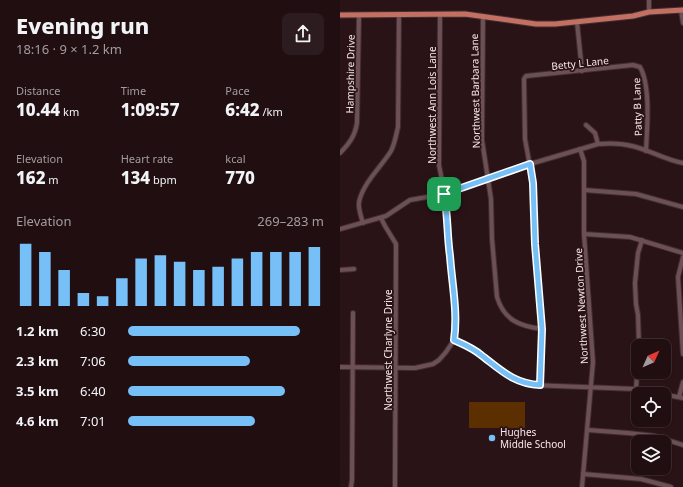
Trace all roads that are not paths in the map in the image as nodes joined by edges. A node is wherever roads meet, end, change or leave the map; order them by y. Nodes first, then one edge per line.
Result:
1 (649, 0) edge
2 (682, 10) edge
3 (650, 12) junction
4 (399, 14) junction
5 (440, 14) junction
6 (340, 15) edge
7 (359, 15) junction
8 (483, 17) junction
9 (577, 22) junction
10 (683, 24) edge
11 (637, 66) joint
12 (582, 71) junction
13 (586, 125) dead end
14 (598, 144) junction
15 (580, 149) junction
16 (646, 151) junction
17 (340, 153) edge
18 (683, 163) edge
19 (530, 164) junction
20 (488, 178) junction
21 (584, 190) junction
22 (444, 194) junction
23 (683, 207) edge
24 (381, 218) junction
25 (363, 223) junction
26 (340, 229) edge
27 (584, 234) junction
28 (642, 240) junction
29 (683, 253) edge
30 (683, 257) edge
31 (354, 269) dead end
32 (340, 270) edge
33 (353, 313) dead end
34 (542, 329) junction
35 (639, 339) edge
36 (454, 340) junction
37 (683, 354) edge
38 (340, 367) edge
39 (352, 367) junction
40 (396, 367) junction
41 (683, 382) edge
42 (540, 385) junction
43 (592, 387) junction
44 (631, 389) edge
45 (671, 396) edge
46 (681, 398) edge
47 (588, 430) junction
48 (683, 445) edge
49 (583, 474) junction
50 (351, 487) edge
51 (395, 487) edge
52 (582, 487) edge
53 (672, 487) edge

1 - 3 street
2 - 3 main road
2 - 10 street
3 - 9 main road
4 - 5 main road
4 - 7 main road
4 - 25 street
5 - 8 main road
5 - 22 street, Northwest Ann Lois Lane
6 - 7 main road
7 - 17 street, Hampshire Drive
8 - 9 main road
8 - 20 street, Northwest Barbara Lane
9 - 12 street
11 - 12 street, Betty L Lane
11 - 16 street, Patty B Lane
12 - 19 street, Betty L Lane
13 - 14 street
14 - 15 street
14 - 16 street
15 - 19 street
15 - 21 street, Northwest Newton Drive
16 - 18 street
19 - 20 street
19 - 34 street
20 - 22 street
20 - 34 street, Northwest Barbara Lane
21 - 23 street
21 - 27 street, Northwest Newton Drive
22 - 24 street
22 - 36 street, Northwest Ann Lois Lane
24 - 25 street
24 - 40 street, Northwest Charlyne Drive
25 - 26 street
27 - 28 street
27 - 43 street, Northwest Newton Drive
28 - 29 street
28 - 35 street
30 - 37 street
31 - 32 street
33 - 39 street
34 - 42 street
36 - 40 street
36 - 42 street
38 - 39 street
39 - 40 street
39 - 50 street
40 - 51 street, Northwest Charlyne Drive
41 - 46 street
42 - 43 street
43 - 44 street
43 - 47 street, Northwest Newton Drive
45 - 46 street
47 - 48 street
47 - 49 street, Northwest Newton Drive
49 - 52 street, Northwest Newton Drive
49 - 53 street

